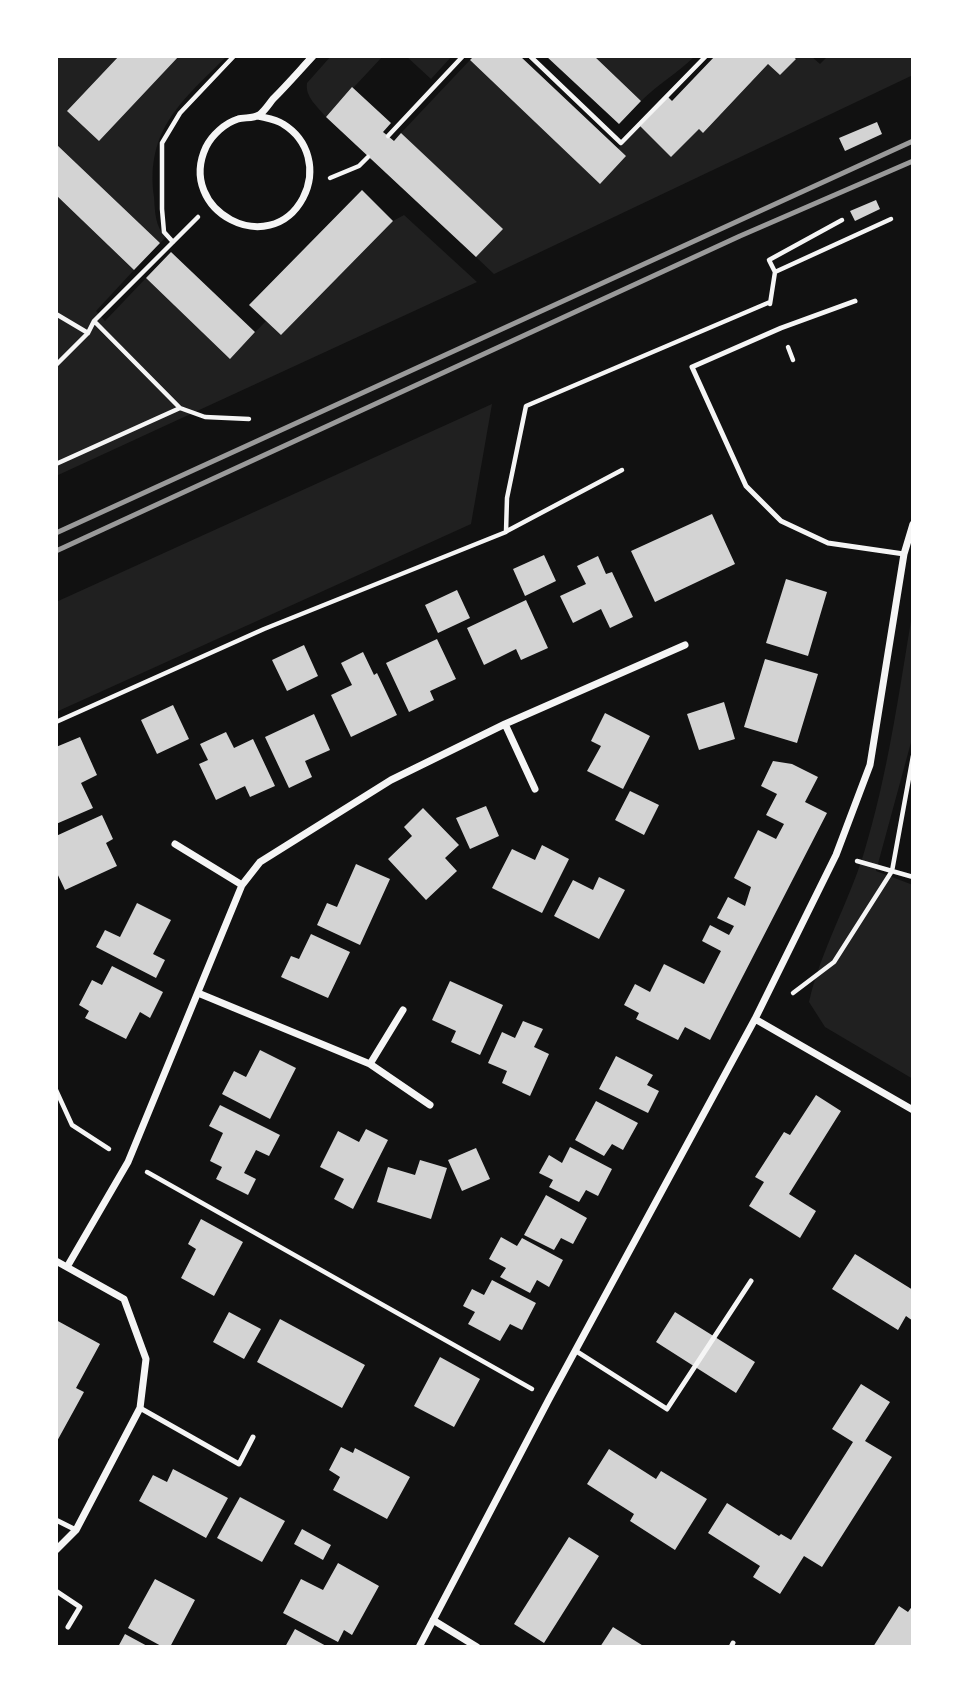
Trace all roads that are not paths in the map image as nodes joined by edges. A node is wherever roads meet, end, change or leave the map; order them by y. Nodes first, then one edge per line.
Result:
1 (313, 56) edge
2 (258, 116) junction
3 (855, 300) dead end
4 (913, 524) edge
5 (904, 554) junction
6 (685, 645) dead end
7 (505, 724) junction
8 (534, 789) dead end
9 (175, 844) dead end
10 (242, 885) junction
11 (198, 993) junction
12 (403, 1010) dead end
13 (755, 1019) junction
14 (370, 1064) junction
15 (430, 1105) dead end
16 (913, 1110) edge
17 (56, 1261) edge
18 (67, 1267) junction
19 (751, 1281) dead end
20 (576, 1351) junction
21 (140, 1408) junction
22 (253, 1437) dead end
23 (56, 1520) edge
24 (76, 1530) junction
25 (56, 1550) edge
26 (56, 1591) edge
27 (433, 1620) junction
28 (68, 1627) dead end
29 (419, 1647) edge
30 (477, 1647) edge

1 - 2 street
2 - 2 street
3 - 5 lane
4 - 5 street
5 - 13 street
6 - 7 street
7 - 8 street
7 - 10 street
9 - 10 street
10 - 11 street
11 - 14 street
11 - 18 street
12 - 14 street
13 - 16 street
13 - 20 street
14 - 15 street
17 - 18 street
18 - 21 street
19 - 20 lane
20 - 27 street
21 - 22 lane
21 - 24 street
23 - 24 lane
24 - 25 street
26 - 28 lane
27 - 29 street
27 - 30 street

